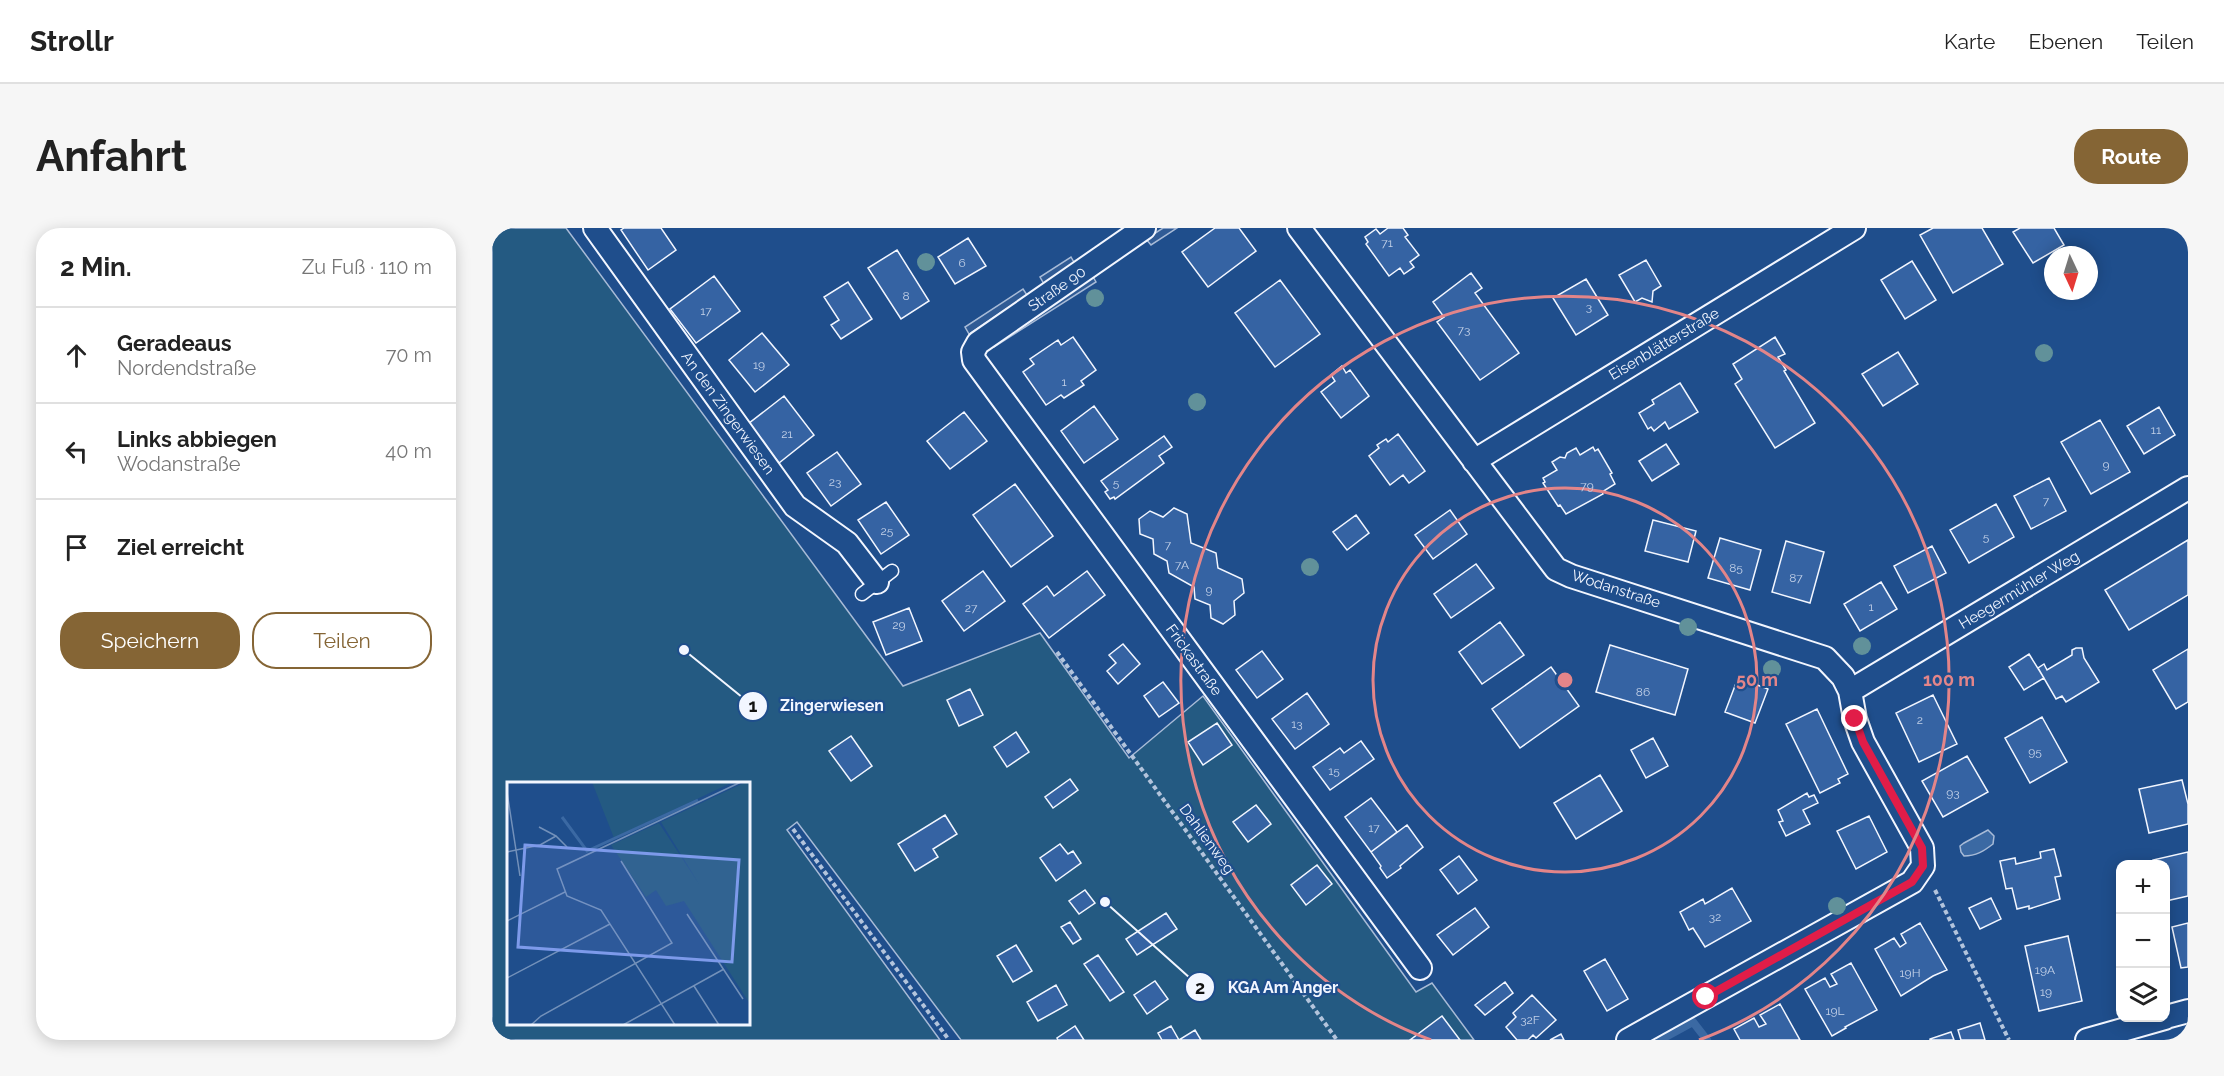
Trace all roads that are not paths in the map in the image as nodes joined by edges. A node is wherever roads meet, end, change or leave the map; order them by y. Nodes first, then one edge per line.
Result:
1 (595, 228) edge
2 (1144, 228) edge
3 (1299, 228) edge
4 (1854, 228) edge
5 (973, 352) joint
6 (1474, 460) junction
7 (2188, 489) edge
8 (877, 582) dead end
9 (1850, 692) junction
10 (1420, 968) dead end
11 (2188, 1011) edge
12 (2170, 1016) edge
13 (2148, 1022) edge
14 (1628, 1040) edge
15 (2087, 1040) edge

1 - 8 street, An den Zingerwiesen
2 - 5 street, Straße 90
3 - 6 street, Wodanstraße
4 - 6 street, Eisenblätterstraße
5 - 10 street, Frickastraße
6 - 9 street, Wodanstraße
7 - 9 street, Heegermühler Weg
9 - 14 street, Wodanstraße
11 - 12 street
13 - 15 street

